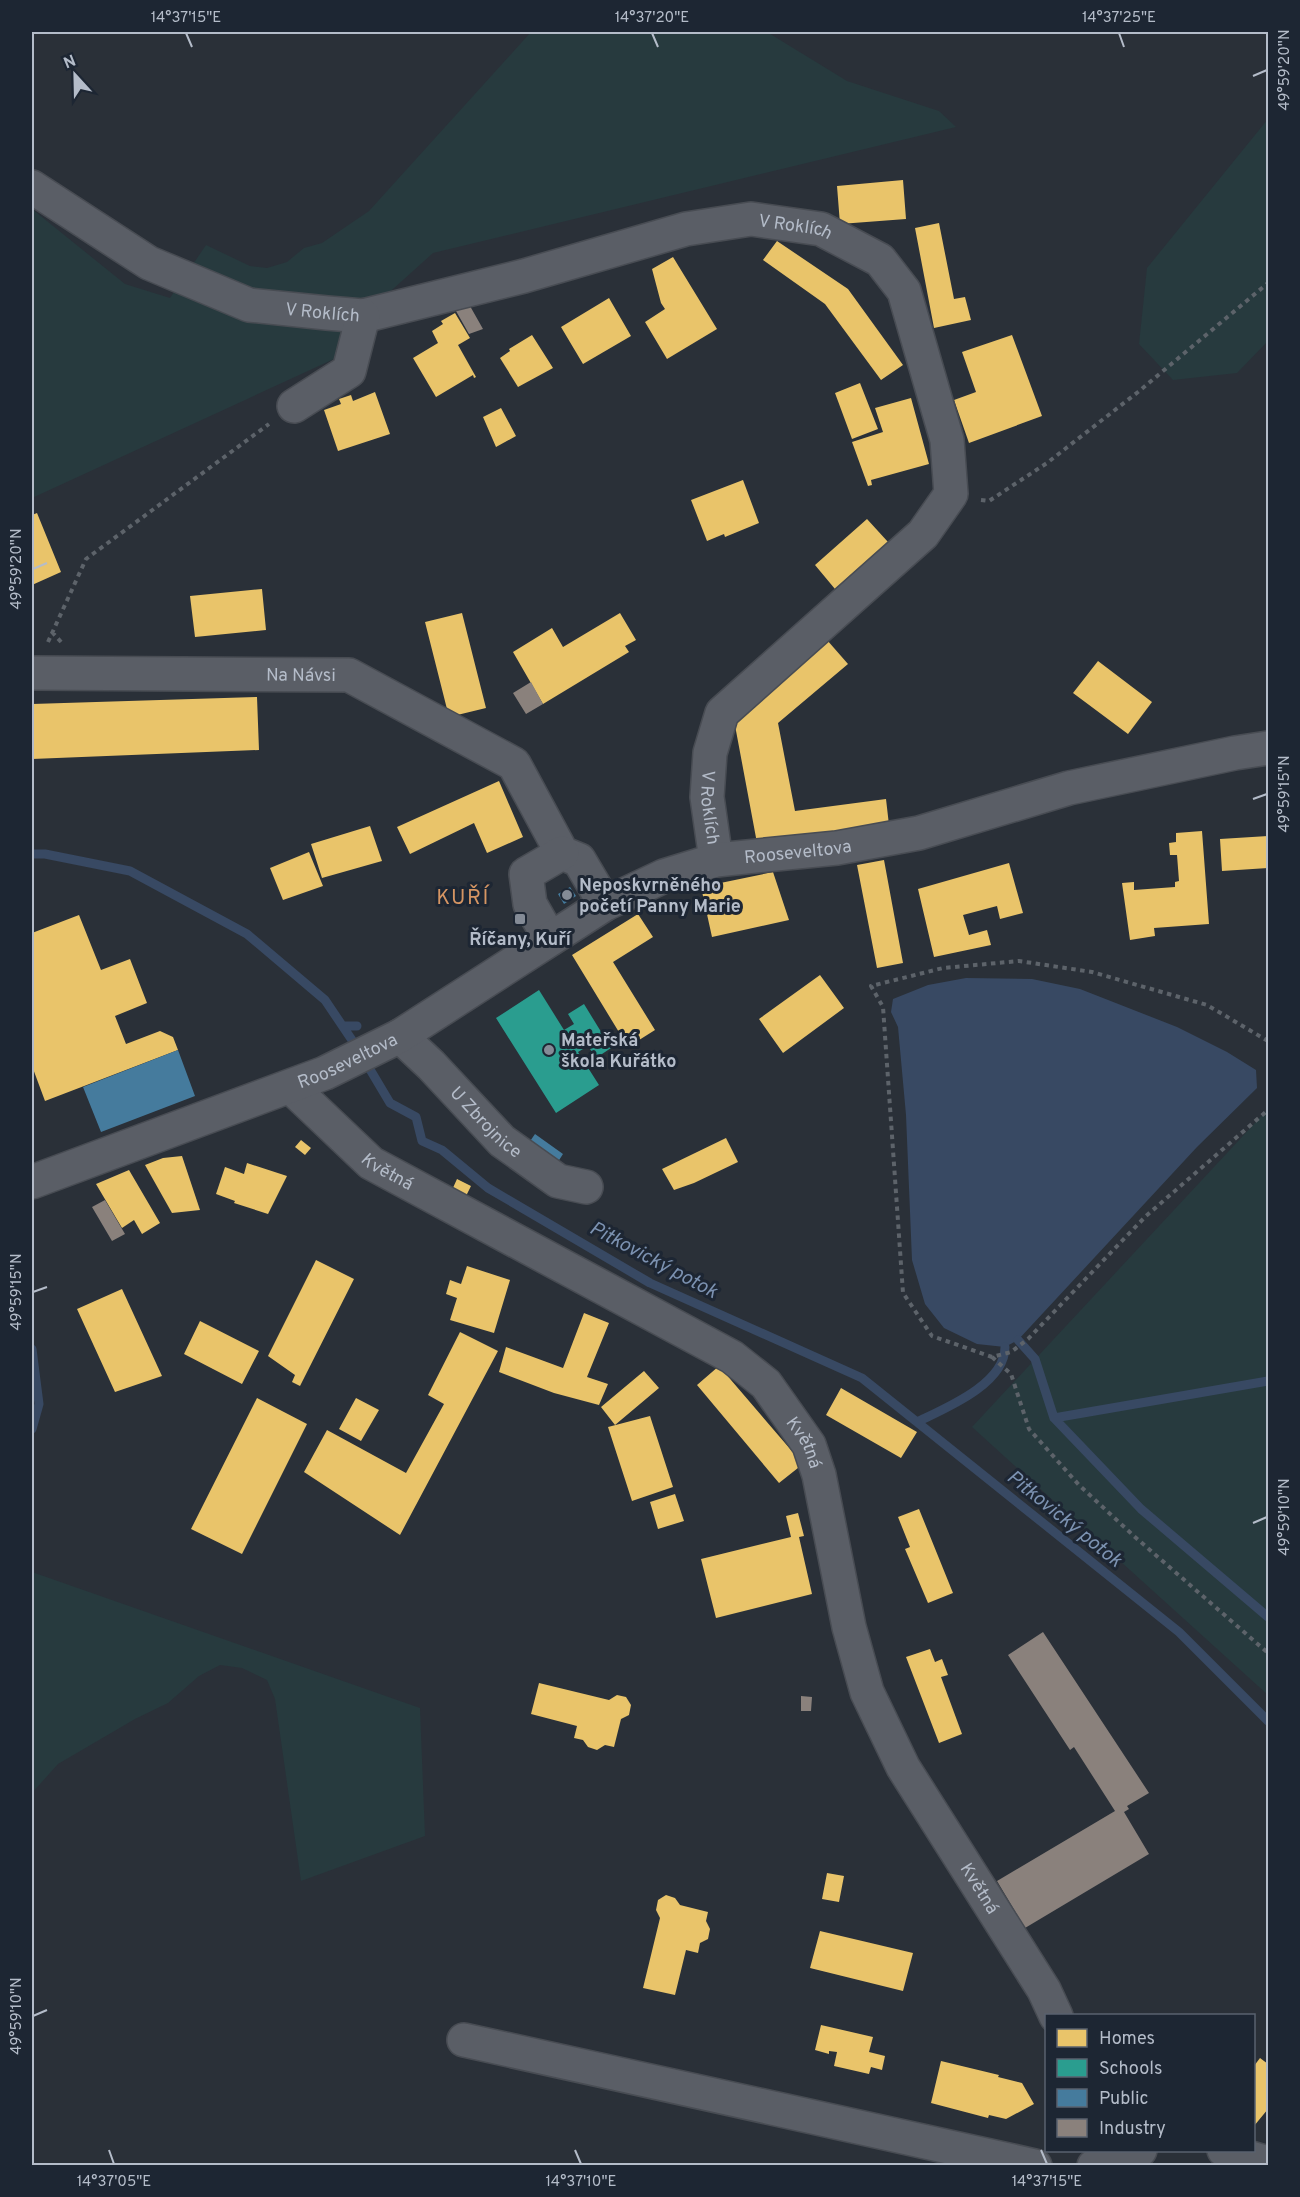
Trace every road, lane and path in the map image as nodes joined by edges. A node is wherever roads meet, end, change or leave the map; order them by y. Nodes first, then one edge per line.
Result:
1 (32, 187) edge
2 (1269, 283) edge
3 (363, 316) junction
4 (294, 406) joint
5 (951, 494) junction
6 (35, 673) joint
7 (1269, 748) edge
8 (562, 853) junction
9 (716, 860) junction
10 (605, 904) junction
11 (550, 939) junction
12 (390, 1040) junction
13 (1269, 1041) edge
14 (291, 1087) junction
15 (1269, 1110) edge
16 (32, 1182) edge
17 (586, 1187) dead end
18 (992, 1357) junction
19 (1269, 1653) edge
20 (1055, 2014) edge
21 (464, 2040) dead end
22 (1228, 2152) edge
23 (1269, 2163) edge
24 (1035, 2166) edge

1 - 3 street, V Roklích
2 - 5 path
3 - 4 street
3 - 5 street, V Roklích
4 - 6 path
5 - 9 street, V Roklích
6 - 8 street, Na Návsi
7 - 9 street, Rooseveltova
8 - 10 street, Na Návsi
8 - 11 street
9 - 10 street, Rooseveltova
10 - 11 street, Rooseveltova
11 - 12 street, Rooseveltova
12 - 14 street, Rooseveltova
12 - 17 street, U Zbrojnice
13 - 18 path
14 - 16 street, Rooseveltova
14 - 20 street, Květná
15 - 18 path
18 - 19 path
21 - 24 street
22 - 23 street

